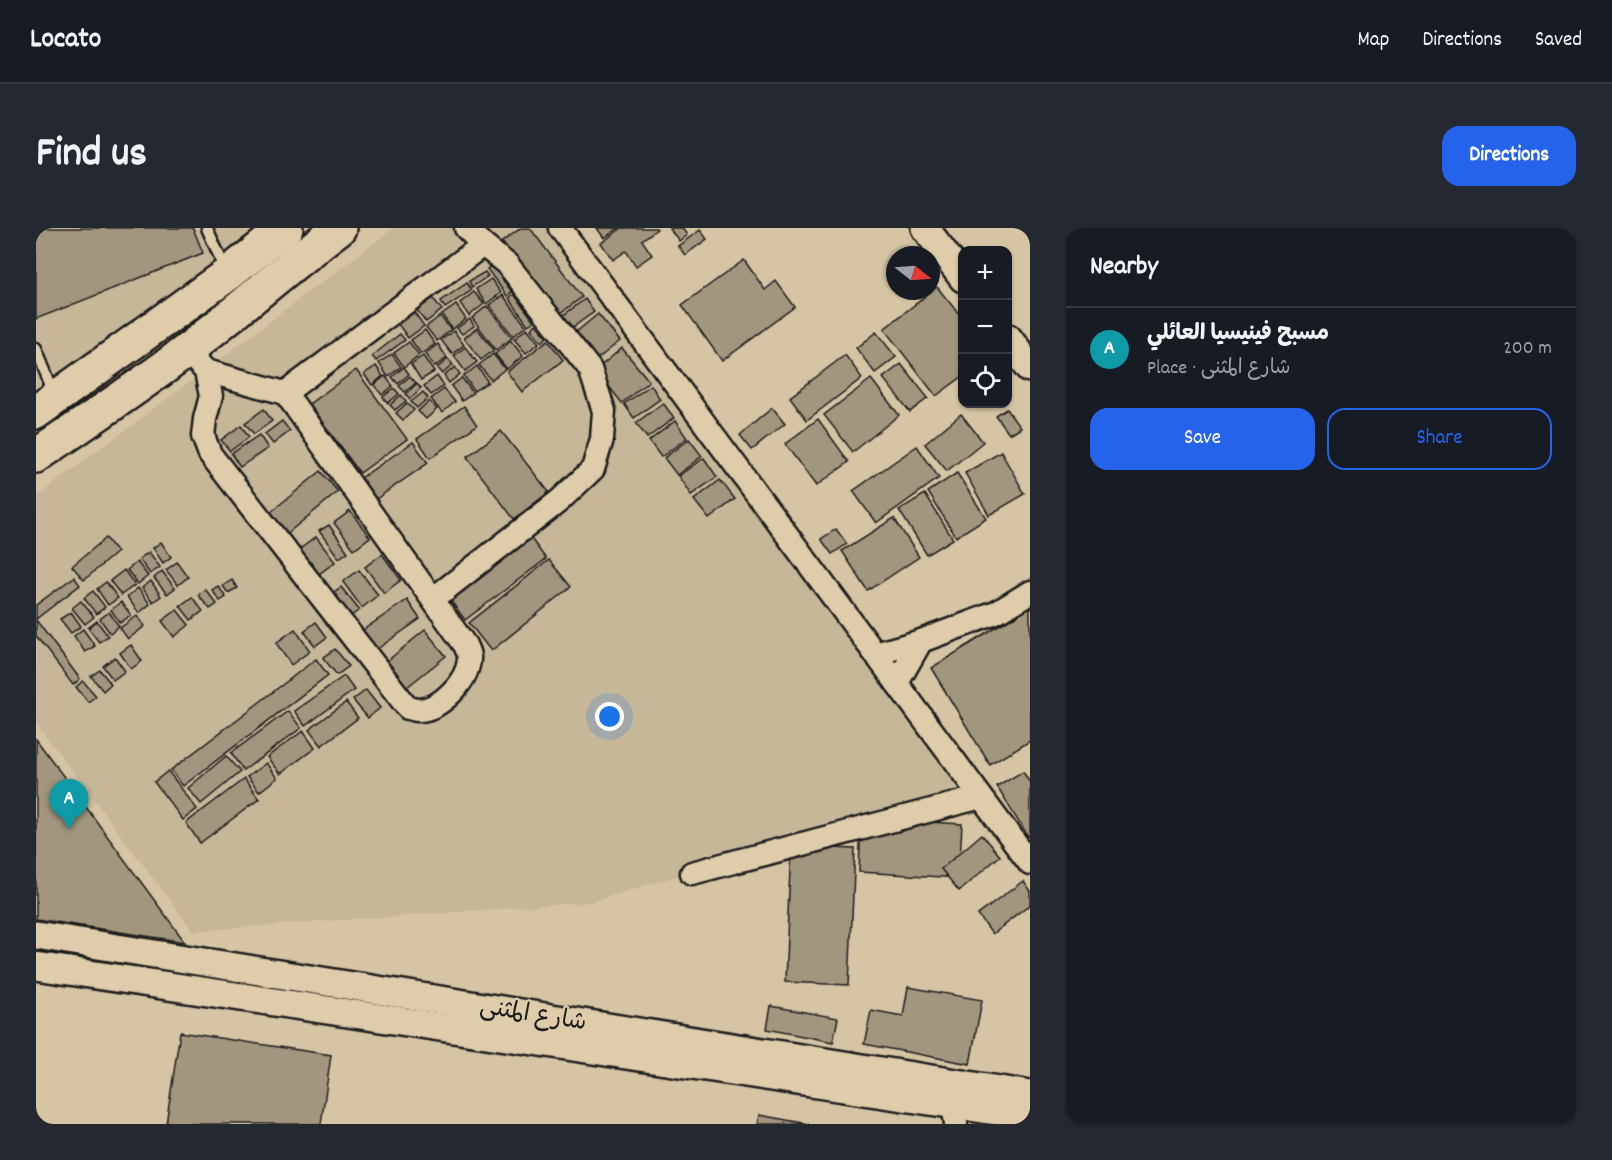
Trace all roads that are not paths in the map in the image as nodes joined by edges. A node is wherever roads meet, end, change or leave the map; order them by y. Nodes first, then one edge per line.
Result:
1 (207, 228) edge
2 (286, 228) edge
3 (339, 228) edge
4 (466, 228) edge
5 (560, 228) edge
6 (925, 228) edge
7 (483, 245) junction
8 (958, 271) edge
9 (228, 274) junction
10 (1012, 343) edge
11 (36, 349) edge
12 (196, 361) junction
13 (1030, 368) edge
14 (285, 393) junction
15 (46, 405) edge
16 (36, 456) edge
17 (1030, 592) edge
18 (433, 599) junction
19 (921, 641) junction
20 (875, 654) junction
21 (897, 684) junction
22 (981, 797) junction
23 (1030, 863) edge
24 (692, 873) dead end
25 (36, 935) edge
26 (36, 966) edge
27 (1030, 1095) edge
28 (955, 1114) edge
29 (1030, 1116) edge

1 - 9 lane
2 - 9 main road
3 - 12 main road
4 - 7 street
5 - 20 street
6 - 8 street
7 - 14 street
7 - 18 street
9 - 15 main road
10 - 13 street
11 - 15 lane
12 - 14 street
12 - 16 main road
12 - 18 street
14 - 18 street
17 - 19 street
19 - 20 street
19 - 21 street
20 - 21 street
21 - 22 street
22 - 23 street
22 - 24 street
25 - 27 street, شارع المثنى
26 - 28 street, شارع المثنى
28 - 29 street, شارع المثنى

